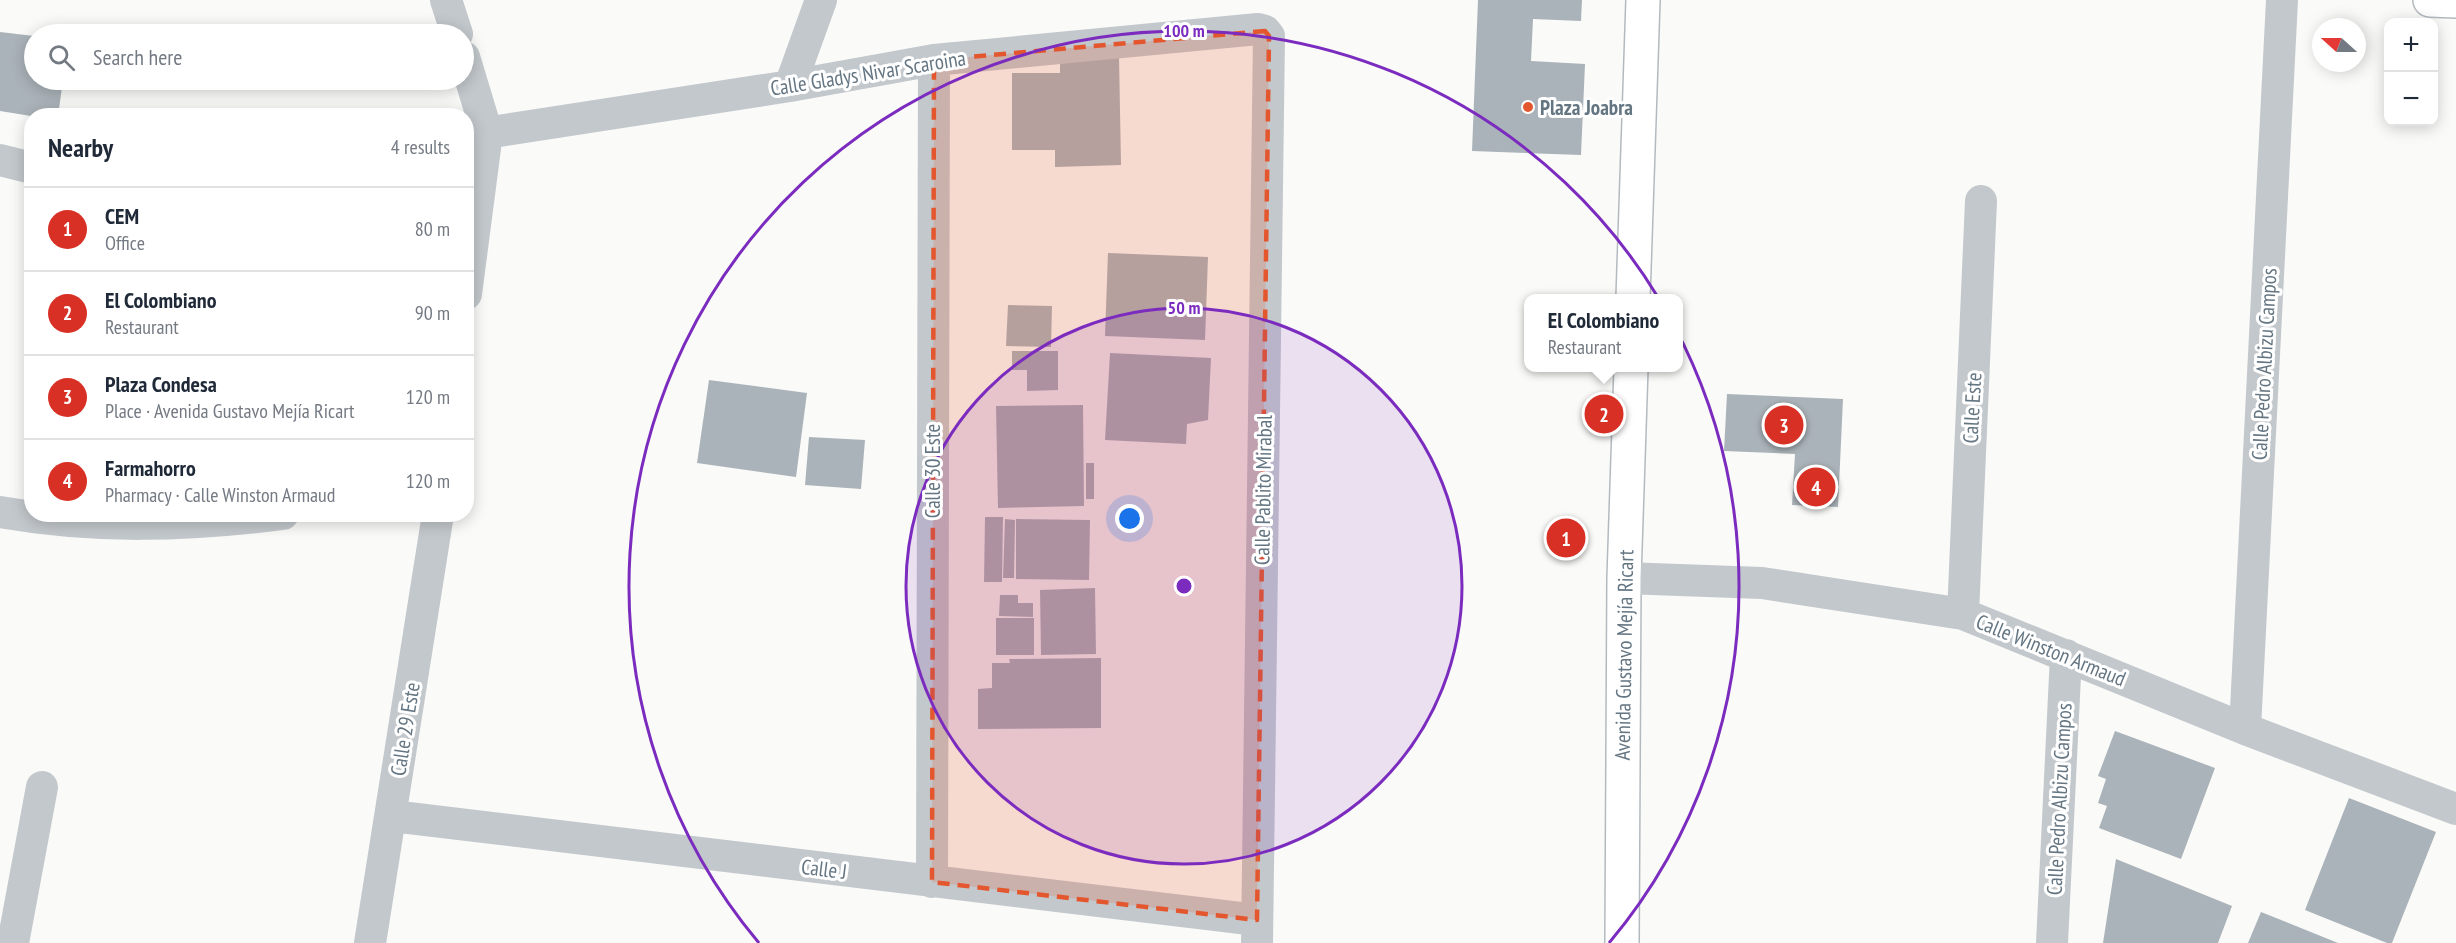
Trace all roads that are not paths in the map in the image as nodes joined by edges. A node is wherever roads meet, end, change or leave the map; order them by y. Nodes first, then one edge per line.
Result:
1 (446, 0) edge
2 (821, 0) edge
3 (1643, 0) edge
4 (2282, 0) edge
5 (2430, 0) edge
6 (2456, 1) edge
7 (454, 24) edge
8 (1269, 36) joint
9 (934, 60) junction
10 (790, 86) junction
11 (470, 90) edge
12 (472, 108) edge
13 (474, 117) edge
14 (477, 135) edge
15 (0, 160) edge
16 (24, 166) edge
17 (474, 178) edge
18 (1981, 201) dead end
19 (1633, 294) edge
20 (1631, 372) edge
21 (0, 512) edge
22 (24, 515) edge
23 (87, 522) edge
24 (216, 522) edge
25 (437, 522) edge
26 (1624, 578) junction
27 (1963, 614) junction
28 (2066, 655) junction
29 (2246, 729) junction
30 (42, 787) dead end
31 (2456, 809) edge
32 (392, 816) junction
33 (932, 882) junction
34 (1257, 931) edge
35 (13, 943) edge
36 (370, 943) edge
37 (1622, 943) edge
38 (2052, 943) edge

1 - 7 street
2 - 10 street
3 - 19 street
4 - 29 street, Calle Pedro Albizu Campos
5 - 6 street
8 - 9 street, Calle Gladys Nivar Scaroina
8 - 34 street, Calle Pablito Mirabal
9 - 10 street, Calle Gladys Nivar Scaroina
9 - 33 street, Calle 30 Este
10 - 14 street, Calle Gladys Nivar Scaroina
11 - 12 street
13 - 14 street
14 - 17 street
15 - 16 street
18 - 27 street, Calle Este
20 - 26 street, Avenida Gustavo Mejía Ricart
21 - 22 street
23 - 24 street
25 - 32 street, Calle 29 Este
26 - 27 street, Calle Winston Armaud
26 - 37 street, Avenida Gustavo Mejía Ricart
27 - 28 street, Calle Winston Armaud
28 - 29 street, Calle Winston Armaud
28 - 38 street, Calle Pedro Albizu Campos
29 - 31 street, Calle Winston Armaud
30 - 35 street
32 - 33 street, Calle J
32 - 36 street, Calle 29 Este
33 - 34 street, Calle J

